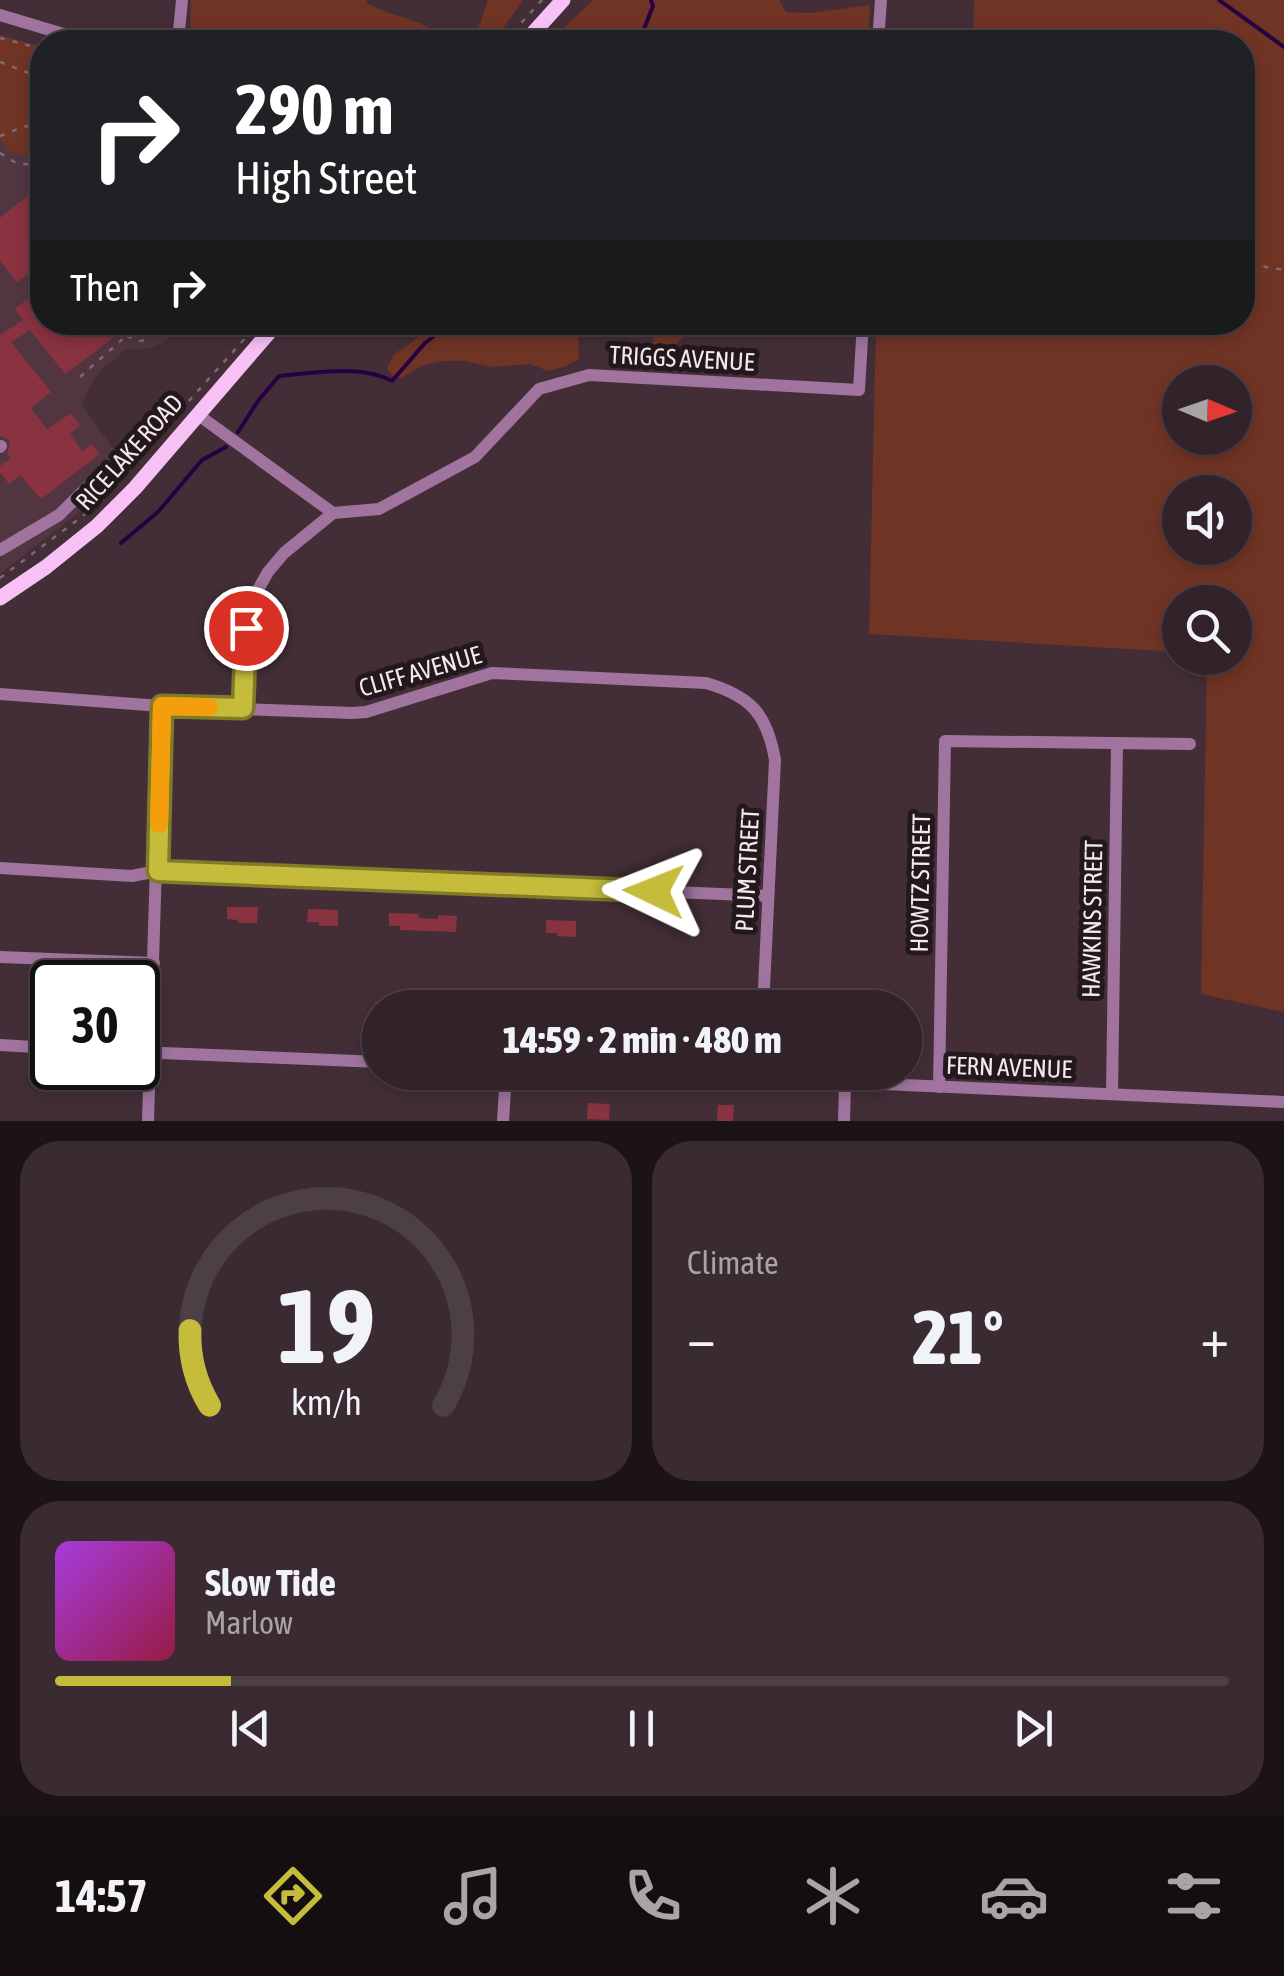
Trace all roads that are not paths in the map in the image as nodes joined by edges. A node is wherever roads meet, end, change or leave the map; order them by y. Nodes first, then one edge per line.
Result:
1 (182, 0) edge
2 (563, 0) edge
3 (880, 0) edge
4 (0, 15) edge
5 (50, 30) edge
6 (179, 30) edge
7 (536, 30) edge
8 (879, 30) edge
9 (267, 335) edge
10 (862, 335) edge
11 (197, 414) junction
12 (110, 465) dead end
13 (332, 514) junction
14 (0, 550) edge
15 (0, 598) edge
16 (0, 694) edge
17 (162, 706) junction
18 (243, 708) junction
19 (770, 735) joint
20 (1117, 744) junction
21 (1190, 744) dead end
22 (0, 868) edge
23 (158, 871) junction
24 (768, 896) junction
25 (0, 956) edge
26 (88, 960) edge
27 (154, 960) edge
28 (764, 990) edge
29 (0, 1046) edge
30 (30, 1047) edge
31 (160, 1054) edge
32 (362, 1061) edge
33 (922, 1086) edge
34 (939, 1087) junction
35 (146, 1090) edge
36 (505, 1090) edge
37 (844, 1090) edge
38 (1112, 1094) junction
39 (1284, 1102) edge
40 (148, 1121) edge
41 (503, 1121) edge
42 (844, 1121) edge

1 - 6 street
2 - 7 main road
3 - 8 street
4 - 5 street
9 - 11 main road, RICE LAKE ROAD
10 - 13 street, TRIGGS AVENUE
11 - 13 street
11 - 15 main road, RICE LAKE ROAD
12 - 14 street
13 - 18 street
16 - 17 street, CLIFF AVENUE
17 - 18 street, CLIFF AVENUE
17 - 23 street
18 - 19 street, CLIFF AVENUE
19 - 24 street, PLUM STREET
20 - 21 street
20 - 34 street, HOWTZ STREET
20 - 38 street, HAWKINS STREET
22 - 23 street
23 - 24 street
23 - 27 street
24 - 28 street, PLUM STREET
25 - 26 street
29 - 30 street
31 - 32 street
33 - 34 street, FERN AVENUE
34 - 38 street, FERN AVENUE
35 - 40 street
36 - 41 street
37 - 42 street
38 - 39 street, FERN AVENUE

